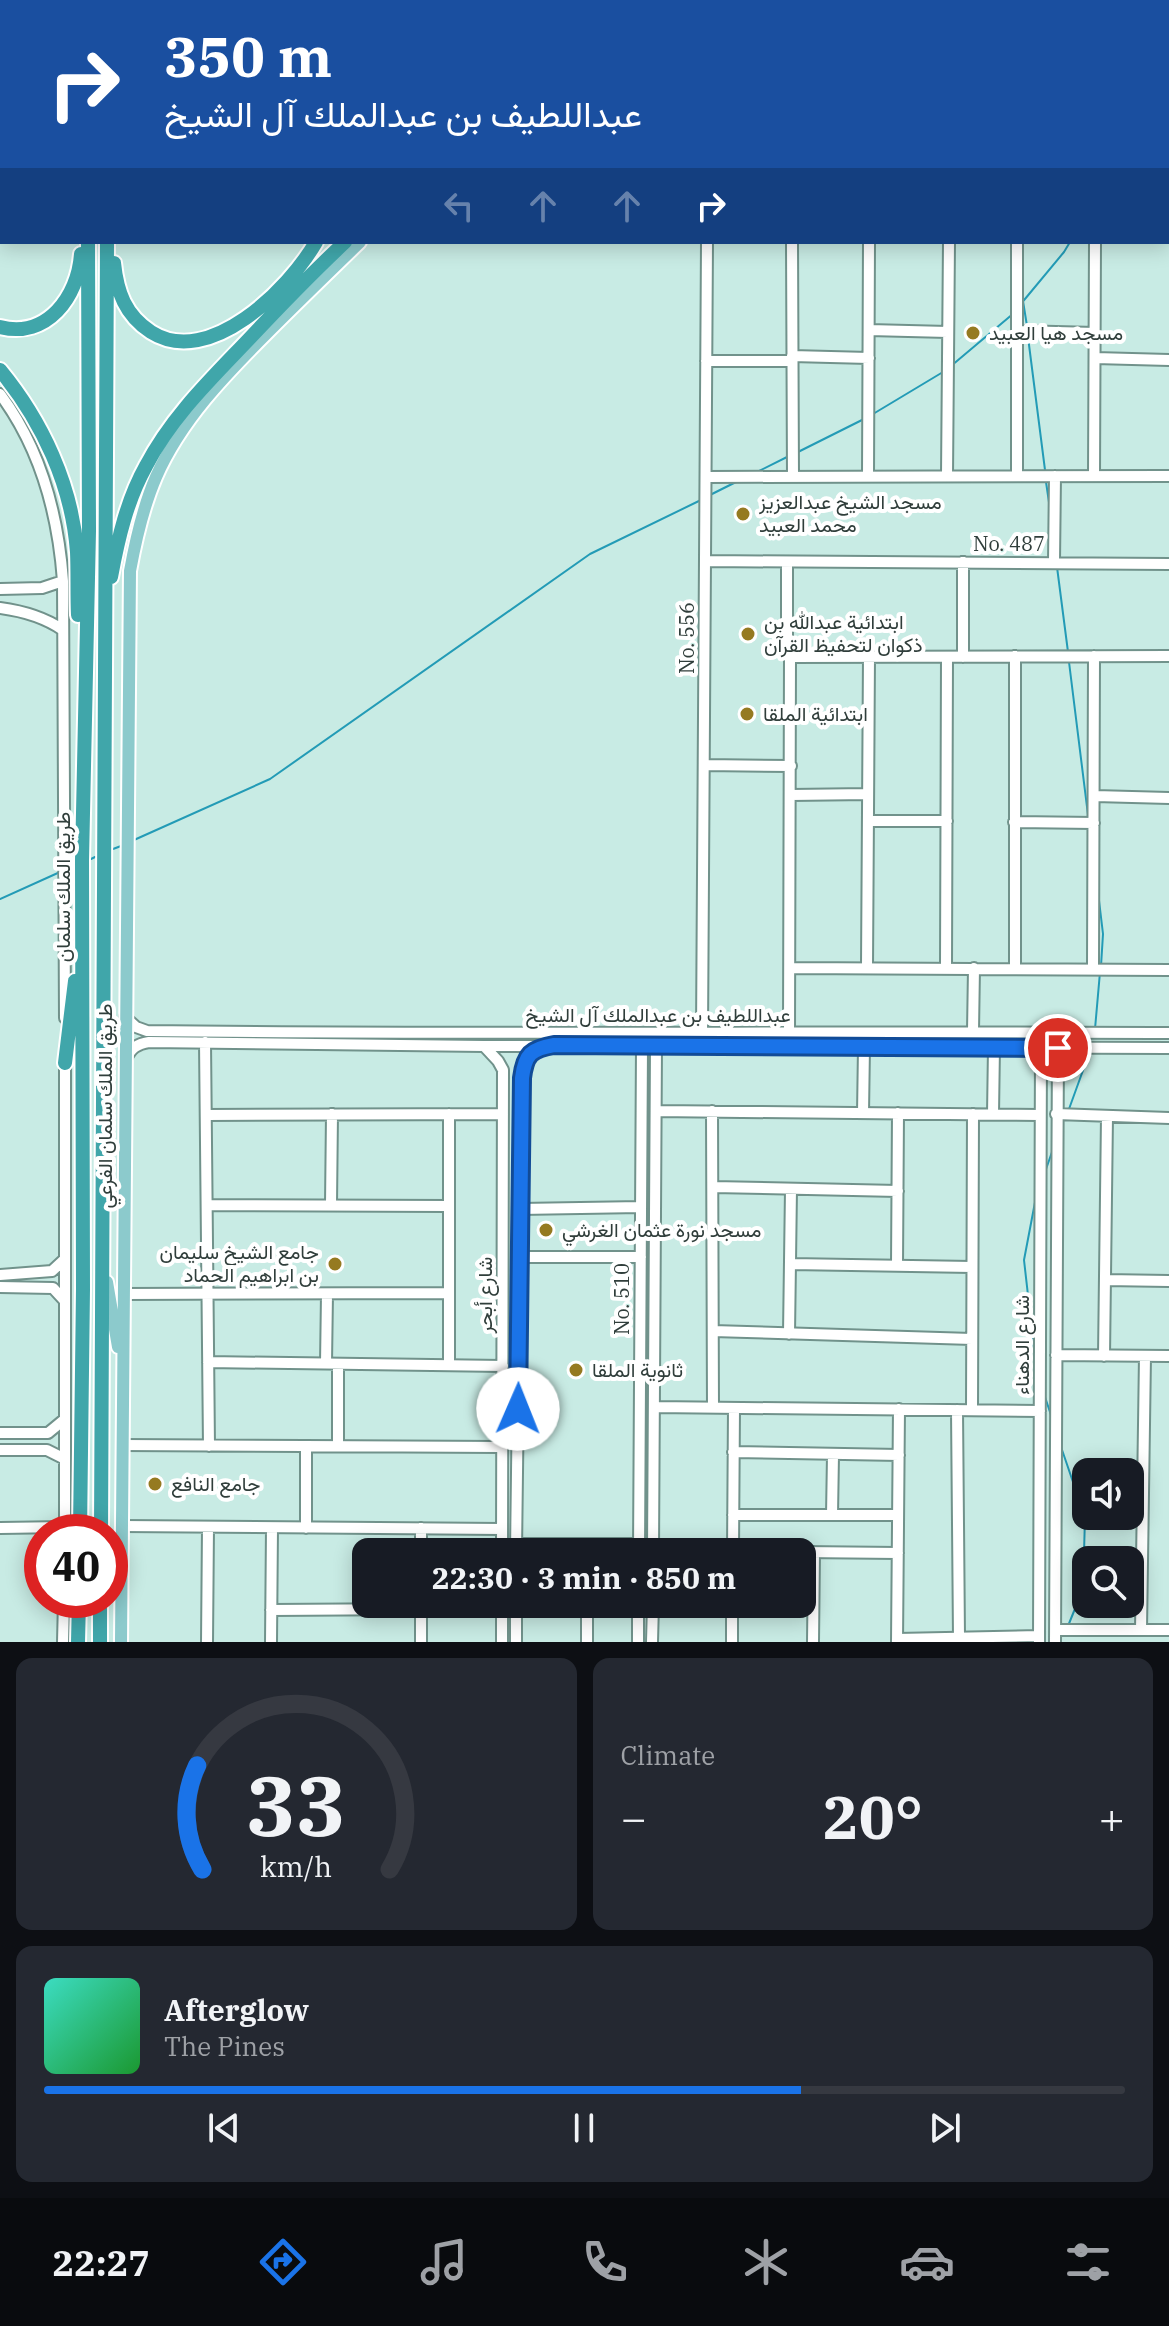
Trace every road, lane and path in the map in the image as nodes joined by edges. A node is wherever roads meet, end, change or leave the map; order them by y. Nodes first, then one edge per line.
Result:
1 (82, 244) edge
2 (88, 244) edge
3 (109, 244) edge
4 (109, 244) edge
5 (315, 244) edge
6 (343, 244) edge
7 (358, 244) edge
8 (707, 244) edge
9 (792, 244) edge
10 (869, 244) edge
11 (949, 244) edge
12 (1017, 244) edge
13 (1095, 244) edge
14 (0, 327) edge
15 (869, 330) junction
16 (1017, 331) junction
17 (948, 332) junction
18 (1095, 333) junction
19 (869, 358) junction
20 (1095, 358) junction
21 (792, 359) junction
22 (1169, 360) edge
23 (706, 361) junction
24 (0, 370) edge
25 (0, 394) edge
26 (793, 476) junction
27 (868, 476) junction
28 (947, 476) junction
29 (1017, 476) junction
30 (1055, 476) junction
31 (1094, 476) junction
32 (1169, 476) edge
33 (706, 477) junction
34 (705, 561) junction
35 (787, 562) junction
36 (963, 562) junction
37 (1054, 562) junction
38 (1169, 564) edge
39 (63, 581) junction
40 (0, 589) edge
41 (0, 608) edge
42 (105, 608) junction
43 (63, 630) junction
44 (869, 656) junction
45 (1015, 656) junction
46 (1094, 656) junction
47 (1169, 656) edge
48 (790, 657) junction
49 (947, 657) junction
50 (963, 657) junction
51 (704, 765) junction
52 (791, 766) junction
53 (868, 794) junction
54 (791, 795) junction
55 (1095, 796) junction
56 (1169, 798) edge
57 (868, 821) junction
58 (947, 821) junction
59 (1014, 822) junction
60 (1094, 823) junction
61 (82, 860) junction
62 (83, 913) junction
63 (867, 967) junction
64 (791, 968) junction
65 (946, 968) junction
66 (974, 968) junction
67 (1015, 968) junction
68 (1093, 968) junction
69 (1169, 970) edge
70 (125, 1017) junction
71 (922, 1031) junction
72 (973, 1031) junction
73 (1098, 1033) junction
74 (1169, 1033) edge
75 (702, 1034) junction
76 (789, 1034) junction
77 (148, 1036) junction
78 (205, 1042) junction
79 (554, 1045) junction
80 (484, 1046) junction
81 (642, 1046) junction
82 (656, 1046) junction
83 (864, 1047) junction
84 (922, 1047) junction
85 (994, 1047) junction
86 (1098, 1047) junction
87 (1041, 1048) junction
88 (1058, 1048) junction
89 (1169, 1048) edge
90 (656, 1058) junction
91 (642, 1059) junction
92 (1058, 1060) junction
93 (125, 1061) junction
94 (1041, 1062) junction
95 (65, 1063) junction
96 (522, 1078) junction
97 (503, 1081) junction
98 (656, 1111) junction
99 (712, 1111) junction
100 (863, 1113) junction
101 (898, 1113) junction
102 (332, 1114) junction
103 (449, 1114) junction
104 (503, 1114) junction
105 (973, 1114) junction
106 (993, 1114) junction
107 (1056, 1114) junction
108 (206, 1115) junction
109 (1040, 1115) junction
110 (1107, 1116) junction
111 (1169, 1118) edge
112 (713, 1187) junction
113 (791, 1189) junction
114 (898, 1191) junction
115 (331, 1204) junction
116 (207, 1205) junction
117 (449, 1206) junction
118 (641, 1207) junction
119 (520, 1209) junction
120 (520, 1257) junction
121 (641, 1257) junction
122 (65, 1259) junction
123 (103, 1263) junction
124 (791, 1264) junction
125 (897, 1265) junction
126 (972, 1267) junction
127 (0, 1275) edge
128 (1105, 1280) junction
129 (1169, 1281) edge
130 (0, 1287) edge
131 (448, 1293) junction
132 (124, 1294) junction
133 (208, 1294) junction
134 (327, 1294) junction
135 (65, 1301) junction
136 (713, 1331) junction
137 (789, 1334) junction
138 (972, 1339) junction
139 (1056, 1355) junction
140 (1104, 1356) junction
141 (1145, 1356) junction
142 (1169, 1356) edge
143 (208, 1362) junction
144 (326, 1363) junction
145 (338, 1364) junction
146 (449, 1365) junction
147 (503, 1366) junction
148 (123, 1378) junction
149 (640, 1408) junction
150 (654, 1408) junction
151 (713, 1408) junction
152 (734, 1408) junction
153 (899, 1409) junction
154 (957, 1410) junction
155 (972, 1410) junction
156 (1040, 1414) junction
157 (1056, 1417) junction
158 (65, 1419) junction
159 (0, 1433) edge
160 (122, 1445) junction
161 (209, 1446) junction
162 (306, 1446) junction
163 (338, 1446) junction
164 (502, 1447) junction
165 (0, 1450) edge
166 (733, 1452) junction
167 (833, 1455) junction
168 (899, 1455) junction
169 (65, 1459) junction
170 (68, 1514) edge
171 (70, 1514) edge
172 (101, 1514) edge
173 (122, 1514) edge
174 (733, 1515) junction
175 (832, 1515) junction
176 (898, 1515) junction
177 (128, 1526) edge
178 (208, 1527) junction
179 (0, 1528) edge
180 (272, 1528) junction
181 (306, 1528) junction
182 (421, 1528) junction
183 (24, 1529) edge
184 (502, 1529) junction
185 (421, 1538) edge
186 (502, 1538) edge
187 (516, 1538) edge
188 (639, 1538) edge
189 (653, 1538) edge
190 (733, 1538) edge
191 (816, 1552) edge
192 (898, 1553) junction
193 (352, 1608) edge
194 (271, 1610) junction
195 (64, 1618) edge
196 (74, 1618) edge
197 (78, 1618) edge
198 (100, 1618) edge
199 (121, 1618) edge
200 (421, 1618) edge
201 (502, 1618) edge
202 (516, 1618) edge
203 (587, 1618) edge
204 (638, 1618) edge
205 (653, 1618) edge
206 (732, 1618) edge
207 (812, 1618) edge
208 (1141, 1630) junction
209 (1169, 1630) edge
210 (1055, 1636) edge
211 (959, 1637) junction
212 (1039, 1639) edge
213 (897, 1640) edge
214 (63, 1642) edge
215 (77, 1642) edge
216 (100, 1642) edge
217 (121, 1642) edge
218 (207, 1642) edge
219 (271, 1642) edge
220 (421, 1642) edge
221 (502, 1642) edge
222 (516, 1642) edge
223 (587, 1642) edge
224 (638, 1642) edge
225 (652, 1642) edge
226 (732, 1642) edge
227 (813, 1642) edge

1 - 14 highway
2 - 61 highway, طريق الملك سلمان
3 - 5 highway
4 - 42 highway, طريق الملك سلمان
6 - 42 highway
7 - 70 main road, طريق الملك سلمان الفرعي
8 - 23 street, No. 556
9 - 21 street
10 - 15 street
11 - 17 street
12 - 16 street
13 - 18 street
15 - 17 street
15 - 19 street
16 - 18 street
16 - 29 street
17 - 28 street
18 - 20 street
19 - 21 street
19 - 27 street
20 - 22 street
20 - 31 street
21 - 23 street
21 - 26 street
23 - 33 street, No. 556
24 - 61 highway
25 - 39 street, طريق الملك سلمان الفرعي
26 - 27 street
26 - 33 street
27 - 28 street
28 - 29 street
29 - 30 street
30 - 31 street
30 - 37 street
31 - 32 street
33 - 34 street, No. 556
34 - 35 street, No. 487
34 - 51 street, No. 556
35 - 36 street, No. 487
35 - 48 street
36 - 37 street, No. 487
36 - 50 street
37 - 38 street, No. 487
39 - 40 street
39 - 43 street, طريق الملك سلمان الفرعي
41 - 43 street
42 - 123 highway, طريق الملك سلمان
43 - 95 street, طريق الملك سلمان الفرعي
44 - 48 street
44 - 49 street
44 - 53 street
45 - 46 street
45 - 50 street
45 - 59 street
46 - 47 street
46 - 55 street
48 - 52 street
49 - 50 street
49 - 58 street
51 - 52 street
51 - 75 street, No. 556
52 - 54 street
53 - 54 street
53 - 57 street
54 - 64 street
55 - 56 street
55 - 60 street
57 - 58 street
57 - 63 street
58 - 65 street
59 - 60 street
59 - 67 street
60 - 68 street
61 - 62 highway, طريق الملك سلمان
62 - 95 highway
62 - 171 highway, طريق الملك سلمان
63 - 64 street
63 - 65 street
64 - 76 street
65 - 66 street
66 - 67 street
66 - 72 street
67 - 68 street
68 - 69 street
70 - 77 street
70 - 93 main road, طريق الملك سلمان الفرعي
71 - 72 street, عبداللطيف بن عبدالملك آل الشيخ
71 - 76 street, عبداللطيف بن عبدالملك آل الشيخ
71 - 84 street
72 - 73 street, عبداللطيف بن عبدالملك آل الشيخ
73 - 74 street, عبداللطيف بن عبدالملك آل الشيخ
73 - 86 street
75 - 76 street, عبداللطيف بن عبدالملك آل الشيخ
75 - 77 street, عبداللطيف بن عبدالملك آل الشيخ
77 - 78 street, عبداللطيف بن عبدالملك آل الشيخ
77 - 93 street
78 - 80 street, عبداللطيف بن عبدالملك آل الشيخ
78 - 108 street
79 - 80 street, عبداللطيف بن عبدالملك آل الشيخ
79 - 81 street, عبداللطيف بن عبدالملك آل الشيخ
79 - 96 street
80 - 97 street, شارع أبحر
81 - 82 street, عبداللطيف بن عبدالملك آل الشيخ
81 - 91 street, No. 510
82 - 83 street, عبداللطيف بن عبدالملك آل الشيخ
82 - 90 street, No. 510
83 - 84 street, عبداللطيف بن عبدالملك آل الشيخ
83 - 100 street
84 - 85 street, عبداللطيف بن عبدالملك آل الشيخ
85 - 87 street, عبداللطيف بن عبدالملك آل الشيخ
85 - 106 street
86 - 88 street, عبداللطيف بن عبدالملك آل الشيخ
86 - 89 street, عبداللطيف بن عبدالملك آل الشيخ
87 - 88 street, عبداللطيف بن عبدالملك آل الشيخ
87 - 94 street, شارع الدهناء
88 - 92 street, شارع الدهناء
90 - 91 street
90 - 98 street, No. 510
91 - 118 street, No. 510
92 - 94 street
92 - 107 street, شارع الدهناء
93 - 132 main road, طريق الملك سلمان الفرعي
94 - 109 street, شارع الدهناء
95 - 122 street, طريق الملك سلمان الفرعي
96 - 97 street
96 - 119 street, شارع أبحر
97 - 104 street, شارع أبحر
98 - 99 street
98 - 150 street, No. 510
99 - 100 street
99 - 112 street
100 - 101 street
101 - 105 street
101 - 114 street
102 - 103 street
102 - 108 street
102 - 115 street
103 - 104 street
103 - 117 street
104 - 147 street, شارع أبحر
105 - 106 street
105 - 126 street
106 - 109 street
107 - 110 street
107 - 139 street, شارع الدهناء
108 - 116 street
109 - 156 street, شارع الدهناء
110 - 111 street
110 - 128 street
112 - 113 street
112 - 136 street
113 - 114 street
113 - 124 street
114 - 125 street
115 - 116 street
115 - 117 street
116 - 133 street
117 - 131 street
118 - 119 street
118 - 121 street, No. 510
119 - 120 street, شارع أبحر
120 - 121 street
120 - 187 street, شارع أبحر
121 - 149 street, No. 510
122 - 127 street
122 - 135 street, طريق الملك سلمان الفرعي
123 - 148 main road
123 - 172 highway, طريق الملك سلمان
124 - 125 street
124 - 137 street
125 - 126 street
126 - 138 street
128 - 129 street
128 - 140 street
130 - 135 street
131 - 134 street
131 - 146 street
132 - 133 street
132 - 148 main road, طريق الملك سلمان الفرعي
133 - 134 street
133 - 143 street
134 - 144 street
135 - 158 street, طريق الملك سلمان الفرعي
136 - 137 street
136 - 151 street
137 - 138 street
138 - 155 street
139 - 140 street
139 - 157 street, شارع الدهناء
140 - 141 street
141 - 142 street
141 - 208 street
143 - 144 street
143 - 161 street
144 - 145 street
145 - 146 street
145 - 163 street
146 - 147 street
147 - 164 street, شارع أبحر
148 - 160 main road, طريق الملك سلمان الفرعي
149 - 150 street
149 - 188 street, No. 510
150 - 151 street
150 - 189 street, No. 510
151 - 152 street
152 - 153 street
152 - 166 street
153 - 154 street
153 - 168 street
154 - 155 street
154 - 211 street
155 - 156 street
156 - 157 street
156 - 212 street, شارع الدهناء
157 - 210 street, شارع الدهناء
158 - 159 street
158 - 169 street, طريق الملك سلمان الفرعي
160 - 161 street
160 - 173 main road, طريق الملك سلمان الفرعي
161 - 162 street
162 - 163 street
162 - 181 street
163 - 164 street
164 - 184 street, شارع أبحر
165 - 169 street
166 - 167 street
166 - 174 street
167 - 168 street
167 - 175 street
168 - 176 street
169 - 170 street, طريق الملك سلمان الفرعي
174 - 175 street
174 - 190 street
175 - 176 street
176 - 192 street
177 - 178 street
178 - 180 street
178 - 218 street
179 - 183 street
180 - 181 street
180 - 194 street
181 - 182 street
182 - 184 street
182 - 185 street
184 - 186 street, شارع أبحر
191 - 192 street
192 - 213 street
193 - 194 street
194 - 219 street
195 - 214 street
196 - 215 main road
197 - 215 highway
198 - 216 highway
199 - 217 main road, طريق الملك سلمان الفرعي
200 - 220 street
201 - 221 street
202 - 222 street
203 - 223 street
204 - 224 street
205 - 225 street
206 - 226 street
207 - 227 street
208 - 209 street
208 - 210 street
211 - 212 street
211 - 213 street

